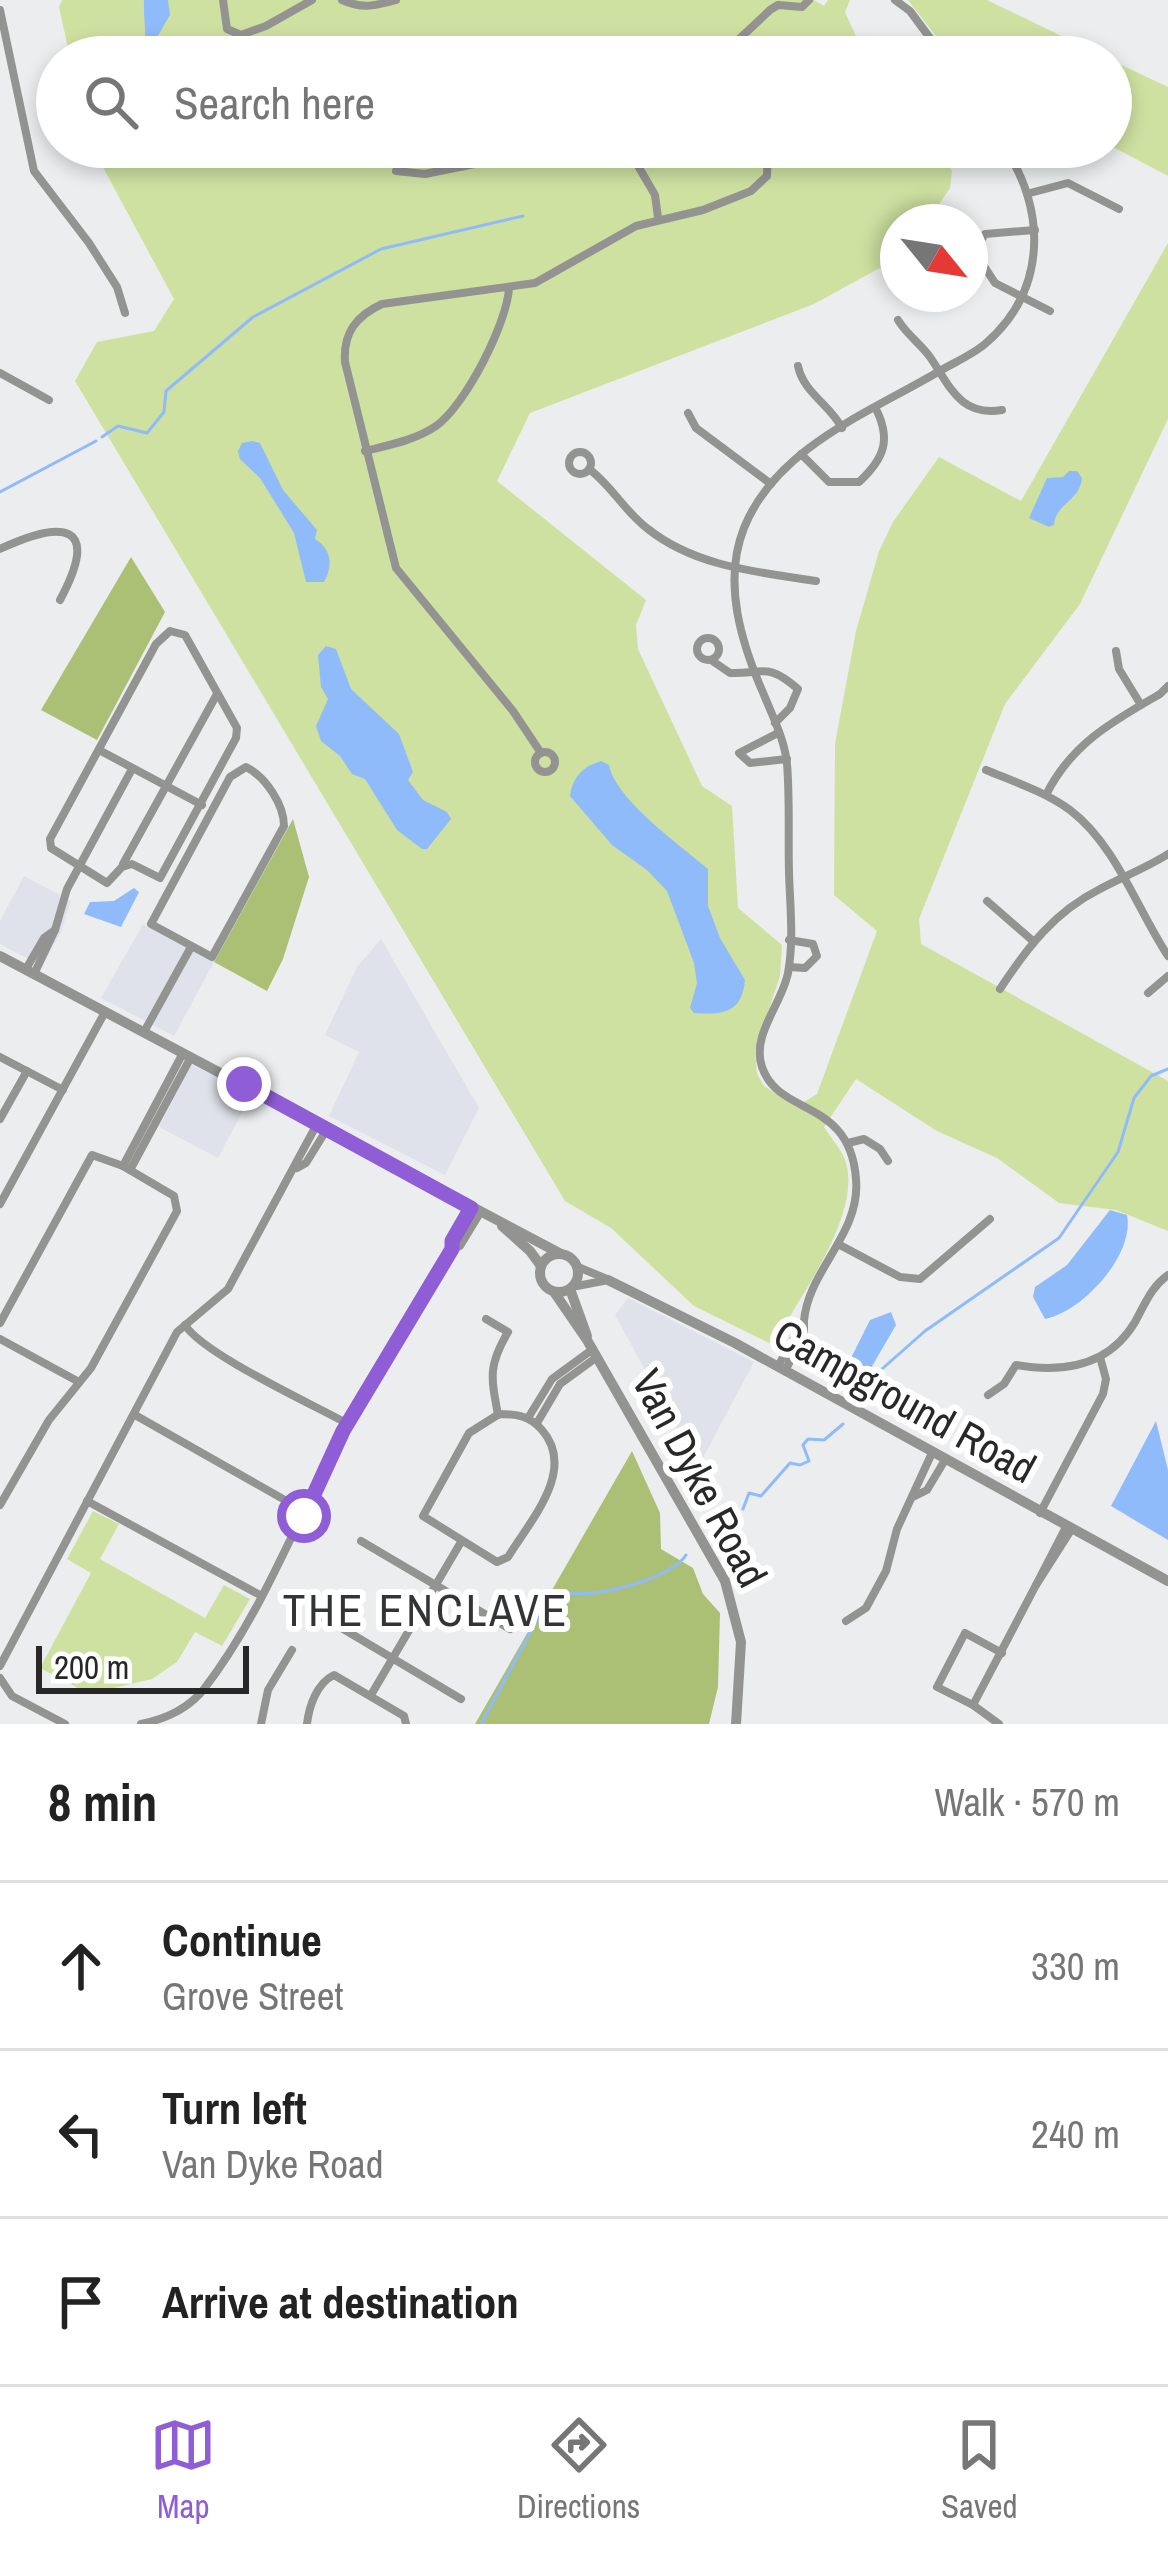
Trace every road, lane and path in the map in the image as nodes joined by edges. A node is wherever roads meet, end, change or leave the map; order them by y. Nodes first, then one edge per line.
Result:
1 (223, 0) edge
2 (312, 0) edge
3 (342, 0) edge
4 (397, 0) edge
5 (808, 0) edge
6 (895, 0) edge
7 (0, 10) edge
8 (742, 36) edge
9 (928, 36) edge
10 (455, 168) edge
11 (639, 168) edge
12 (770, 168) edge
13 (1016, 168) edge
14 (396, 170) dead end
15 (1030, 193) junction
16 (1119, 209) dead end
17 (658, 218) junction
18 (1035, 230) junction
19 (509, 287) junction
20 (1020, 296) junction
21 (1050, 311) dead end
22 (125, 313) dead end
23 (898, 320) dead end
24 (798, 367) dead end
25 (939, 371) junction
26 (0, 373) edge
27 (49, 400) dead end
28 (876, 409) junction
29 (1002, 410) dead end
30 (688, 413) dead end
31 (842, 428) junction
32 (365, 452) junction
33 (801, 454) junction
34 (589, 469) dead end
35 (771, 484) junction
36 (0, 549) edge
37 (737, 568) junction
38 (816, 581) dead end
39 (60, 600) dead end
40 (1116, 651) dead end
41 (711, 660) dead end
42 (753, 670) junction
43 (1168, 686) edge
44 (218, 692) junction
45 (1142, 705) junction
46 (777, 728) junction
47 (99, 750) junction
48 (541, 753) dead end
49 (787, 759) junction
50 (132, 769) junction
51 (986, 770) dead end
52 (166, 786) junction
53 (1046, 795) junction
54 (202, 805) junction
55 (1168, 854) edge
56 (122, 867) junction
57 (79, 868) junction
58 (160, 878) junction
59 (1122, 879) junction
60 (172, 885) junction
61 (986, 901) dead end
62 (789, 940) junction
63 (1033, 941) junction
64 (191, 947) junction
65 (0, 956) edge
66 (1168, 956) edge
67 (789, 967) junction
68 (30, 970) junction
69 (1168, 976) edge
70 (1000, 989) dead end
71 (1148, 993) dead end
72 (106, 1010) junction
73 (144, 1032) junction
74 (187, 1055) junction
75 (0, 1058) edge
76 (27, 1071) junction
77 (63, 1090) junction
78 (0, 1119) edge
79 (322, 1127) junction
80 (848, 1143) junction
81 (888, 1161) dead end
82 (127, 1168) junction
83 (0, 1204) edge
84 (475, 1210) junction
85 (990, 1219) dead end
86 (502, 1226) junction
87 (838, 1244) junction
88 (561, 1254) junction
89 (541, 1266) junction
90 (578, 1267) junction
91 (1168, 1275) edge
92 (608, 1280) junction
93 (571, 1288) junction
94 (554, 1292) junction
95 (486, 1319) dead end
96 (0, 1323) edge
97 (185, 1324) junction
98 (0, 1340) edge
99 (592, 1348) junction
100 (1100, 1357) junction
101 (781, 1369) junction
102 (80, 1382) junction
103 (988, 1395) dead end
104 (135, 1415) junction
105 (498, 1415) junction
106 (532, 1420) junction
107 (348, 1424) junction
108 (932, 1453) junction
109 (945, 1460) junction
110 (915, 1496) junction
111 (87, 1501) junction
112 (0, 1505) edge
113 (306, 1513) junction
114 (1040, 1514) junction
115 (1069, 1529) junction
116 (361, 1541) dead end
117 (461, 1542) junction
118 (1168, 1581) edge
119 (436, 1585) junction
120 (260, 1594) junction
121 (318, 1614) dead end
122 (846, 1621) dead end
123 (510, 1629) dead end
124 (292, 1650) dead end
125 (1002, 1653) junction
126 (393, 1658) junction
127 (0, 1666) edge
128 (0, 1678) edge
129 (371, 1695) junction
130 (461, 1699) dead end
131 (974, 1705) junction
132 (65, 1724) edge
133 (141, 1724) edge
134 (261, 1724) edge
135 (307, 1724) edge
136 (406, 1724) edge
137 (736, 1724) edge
138 (998, 1724) edge

1 - 2 street
3 - 4 street
5 - 8 street
6 - 9 street
7 - 22 street
10 - 14 street
11 - 17 street
12 - 17 street
13 - 15 street
15 - 16 street
15 - 18 street
17 - 19 street
18 - 20 street
18 - 20 street
19 - 32 street
19 - 32 street
20 - 21 street
20 - 25 street
23 - 25 street
24 - 31 street
25 - 28 street
25 - 29 street
26 - 27 street
28 - 31 street
28 - 33 street
30 - 35 street
31 - 33 street
32 - 48 street
33 - 35 street
34 - 37 street
35 - 37 street
36 - 39 street
37 - 38 street
37 - 42 street
40 - 45 street
41 - 42 street
42 - 46 street
42 - 46 street
43 - 45 street
44 - 47 street
44 - 52 street
44 - 54 street
45 - 53 street
46 - 49 street
46 - 49 street
47 - 50 street
47 - 57 street
49 - 62 street
50 - 52 street
50 - 57 street
51 - 53 street
52 - 54 street
52 - 56 street
53 - 59 street
54 - 58 street
55 - 59 street
56 - 57 street
56 - 58 street
57 - 68 street
58 - 60 street
59 - 63 street
59 - 66 street
60 - 64 street
60 - 64 street
61 - 63 street
62 - 67 street
62 - 67 street
63 - 70 street
64 - 73 street
65 - 68 street
67 - 80 street
68 - 72 street
69 - 71 street
72 - 73 street
72 - 77 street
73 - 74 street
74 - 79 street
74 - 82 street
75 - 76 street
76 - 77 street
76 - 78 street
77 - 83 street
79 - 84 street
79 - 97 street
80 - 81 street
80 - 87 street
82 - 96 street
82 - 102 street
84 - 86 street
84 - 107 street
85 - 87 street
86 - 88 street
86 - 89 street
87 - 101 street
88 - 89 street
88 - 90 street
89 - 94 street
90 - 92 street, Campground Road
90 - 93 street
91 - 100 street
92 - 93 street
92 - 101 street, Campground Road
93 - 94 street
93 - 99 street, Van Dyke Road
94 - 99 street, Van Dyke Road
95 - 105 street
97 - 104 street
97 - 107 street
98 - 102 street
99 - 106 street
99 - 137 street, Van Dyke Road
100 - 103 street
100 - 114 street
101 - 108 street, Campground Road
102 - 112 street
104 - 111 street
104 - 113 street
105 - 106 street
105 - 117 street
106 - 117 street
107 - 113 street
108 - 109 street, Campground Road
108 - 110 street
109 - 110 street
109 - 114 street, Campground Road
110 - 122 street
111 - 120 street
111 - 127 street
113 - 120 street
114 - 115 street, Campground Road
115 - 118 street, Campground Road
115 - 125 street
116 - 119 street
117 - 119 street
119 - 123 street
119 - 126 street
120 - 133 street
121 - 126 street
124 - 134 street
125 - 131 street
125 - 131 street
126 - 129 street
126 - 130 street
128 - 132 street
129 - 135 street
129 - 136 street
131 - 138 street

